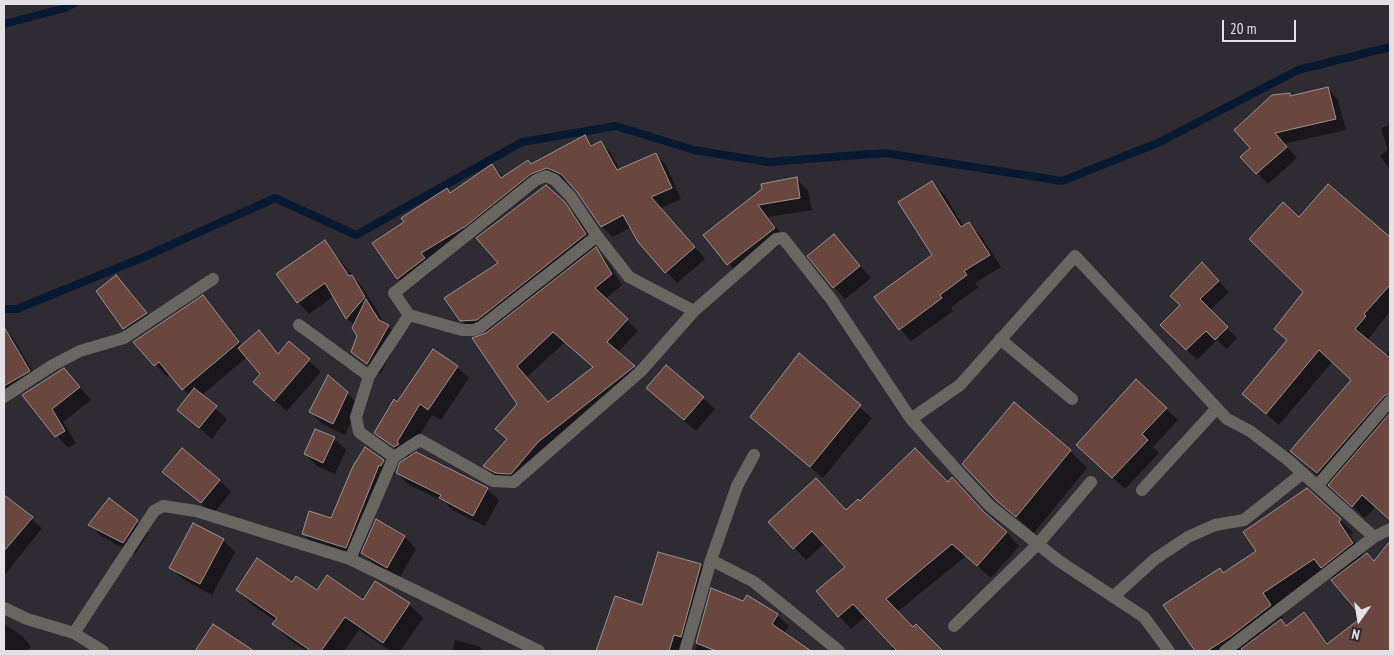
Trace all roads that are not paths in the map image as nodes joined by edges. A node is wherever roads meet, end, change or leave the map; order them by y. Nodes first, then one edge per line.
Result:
1 (596, 236) junction
2 (213, 279) dead end
3 (694, 311) junction
4 (409, 315) junction
5 (299, 325) dead end
6 (1000, 339) junction
7 (370, 376) junction
8 (4, 397) edge
9 (1072, 398) dead end
10 (1390, 401) edge
11 (1217, 408) junction
12 (911, 419) junction
13 (754, 455) dead end
14 (394, 456) junction
15 (1304, 474) junction
16 (1091, 482) dead end
17 (1317, 486) junction
18 (1142, 490) dead end
19 (1390, 529) edge
20 (1374, 537) junction
21 (1038, 544) junction
22 (350, 559) junction
23 (711, 560) junction
24 (1113, 597) junction
25 (4, 608) edge
26 (954, 626) dead end
27 (74, 633) junction
28 (99, 650) edge
29 (539, 651) edge
30 (686, 651) edge
31 (839, 651) edge
32 (1169, 651) edge
33 (1224, 651) edge

1 - 3 street
1 - 4 street
1 - 4 street
2 - 8 street
3 - 12 street
3 - 14 street
4 - 7 street
5 - 7 street
6 - 9 street
6 - 11 street
6 - 12 street
7 - 14 street
10 - 17 street
11 - 15 street
11 - 18 street
12 - 21 street
13 - 23 street
14 - 22 street
15 - 17 street
15 - 24 street
16 - 21 street
17 - 20 street
19 - 20 street
20 - 33 street
21 - 24 street
21 - 26 street
22 - 27 street
22 - 29 street
23 - 30 street
23 - 31 street
24 - 32 street
25 - 27 street
27 - 28 street

